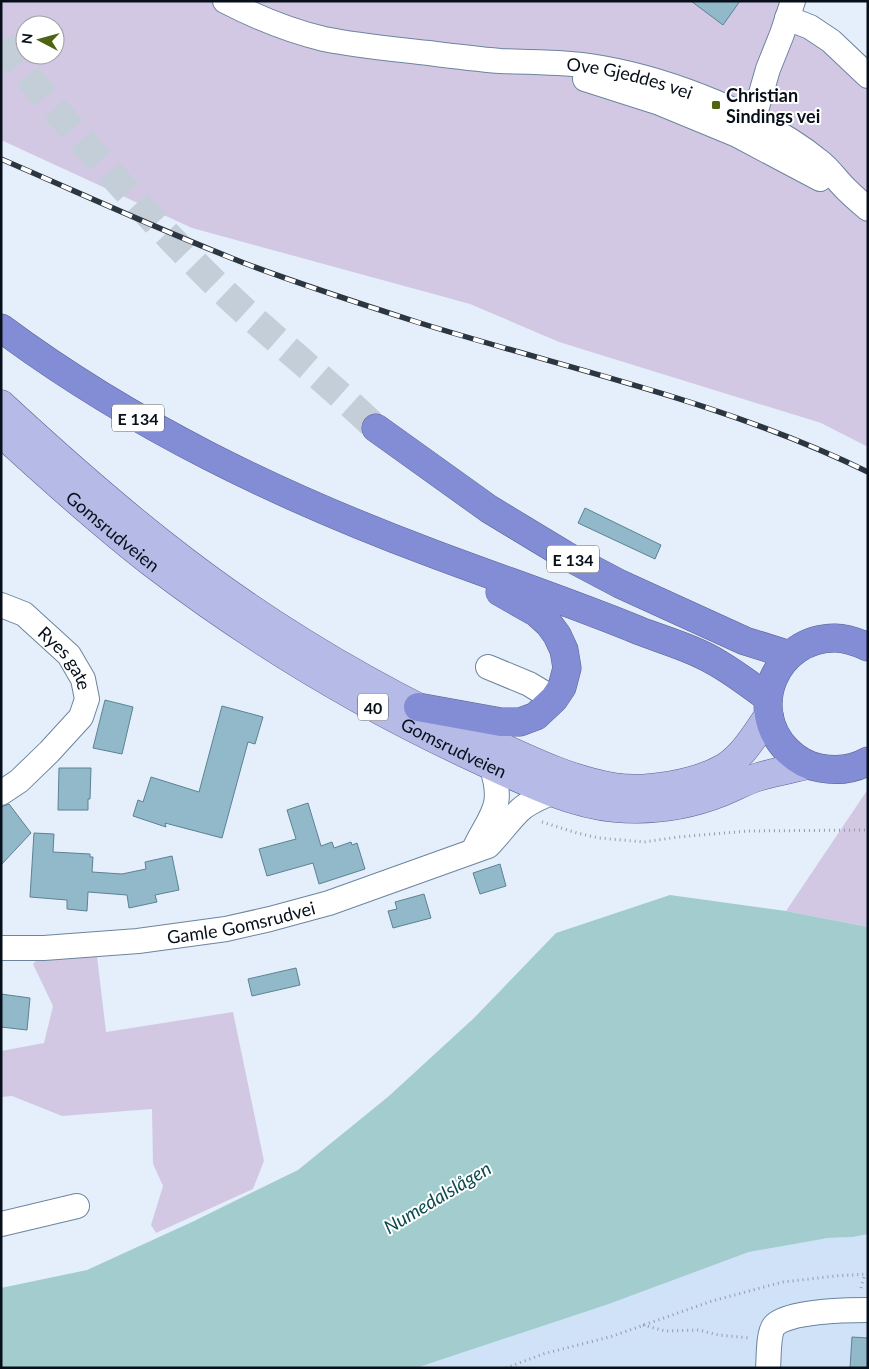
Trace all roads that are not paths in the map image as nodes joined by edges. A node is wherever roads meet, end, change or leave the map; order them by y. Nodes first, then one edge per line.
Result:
1 (225, 1) edge
2 (790, 10) edge
3 (868, 76) edge
4 (742, 122) junction
5 (868, 208) edge
6 (1, 328) edge
7 (1, 404) edge
8 (376, 428) tunnel mouth
9 (1, 433) edge
10 (433, 554) junction
11 (1, 605) edge
12 (868, 647) edge
13 (790, 655) junction
14 (488, 667) dead end
15 (554, 700) junction
16 (418, 707) junction
17 (769, 707) junction
18 (868, 761) edge
19 (808, 765) junction
20 (491, 766) junction
21 (553, 792) junction
22 (1, 794) edge
23 (473, 851) junction
24 (1, 948) edge
25 (77, 1206) dead end
26 (1, 1224) edge
27 (868, 1310) edge
28 (768, 1368) edge

1 - 4 street, Ove Gjeddes vei
2 - 3 street
2 - 4 street
4 - 5 street, Ove Gjeddes vei
6 - 10 highway, E 134
7 - 16 main road, Gomsrudveien / 40
8 - 13 highway, E 134
9 - 20 main road, Gomsrudveien / 40
10 - 15 highway, E 134
10 - 17 highway, E 134
11 - 22 street, Ryes gate
12 - 13 highway
13 - 17 highway
14 - 15 street
15 - 16 highway, E 134
16 - 17 main road, Gomsrudveien / 40
17 - 19 highway
18 - 19 highway
19 - 21 main road, Gomsrudveien / 40
20 - 21 main road, Gomsrudveien / 40
20 - 23 street
21 - 23 street, Gamle Gomsrudvei
23 - 24 street, Gamle Gomsrudvei
25 - 26 street
27 - 28 street

